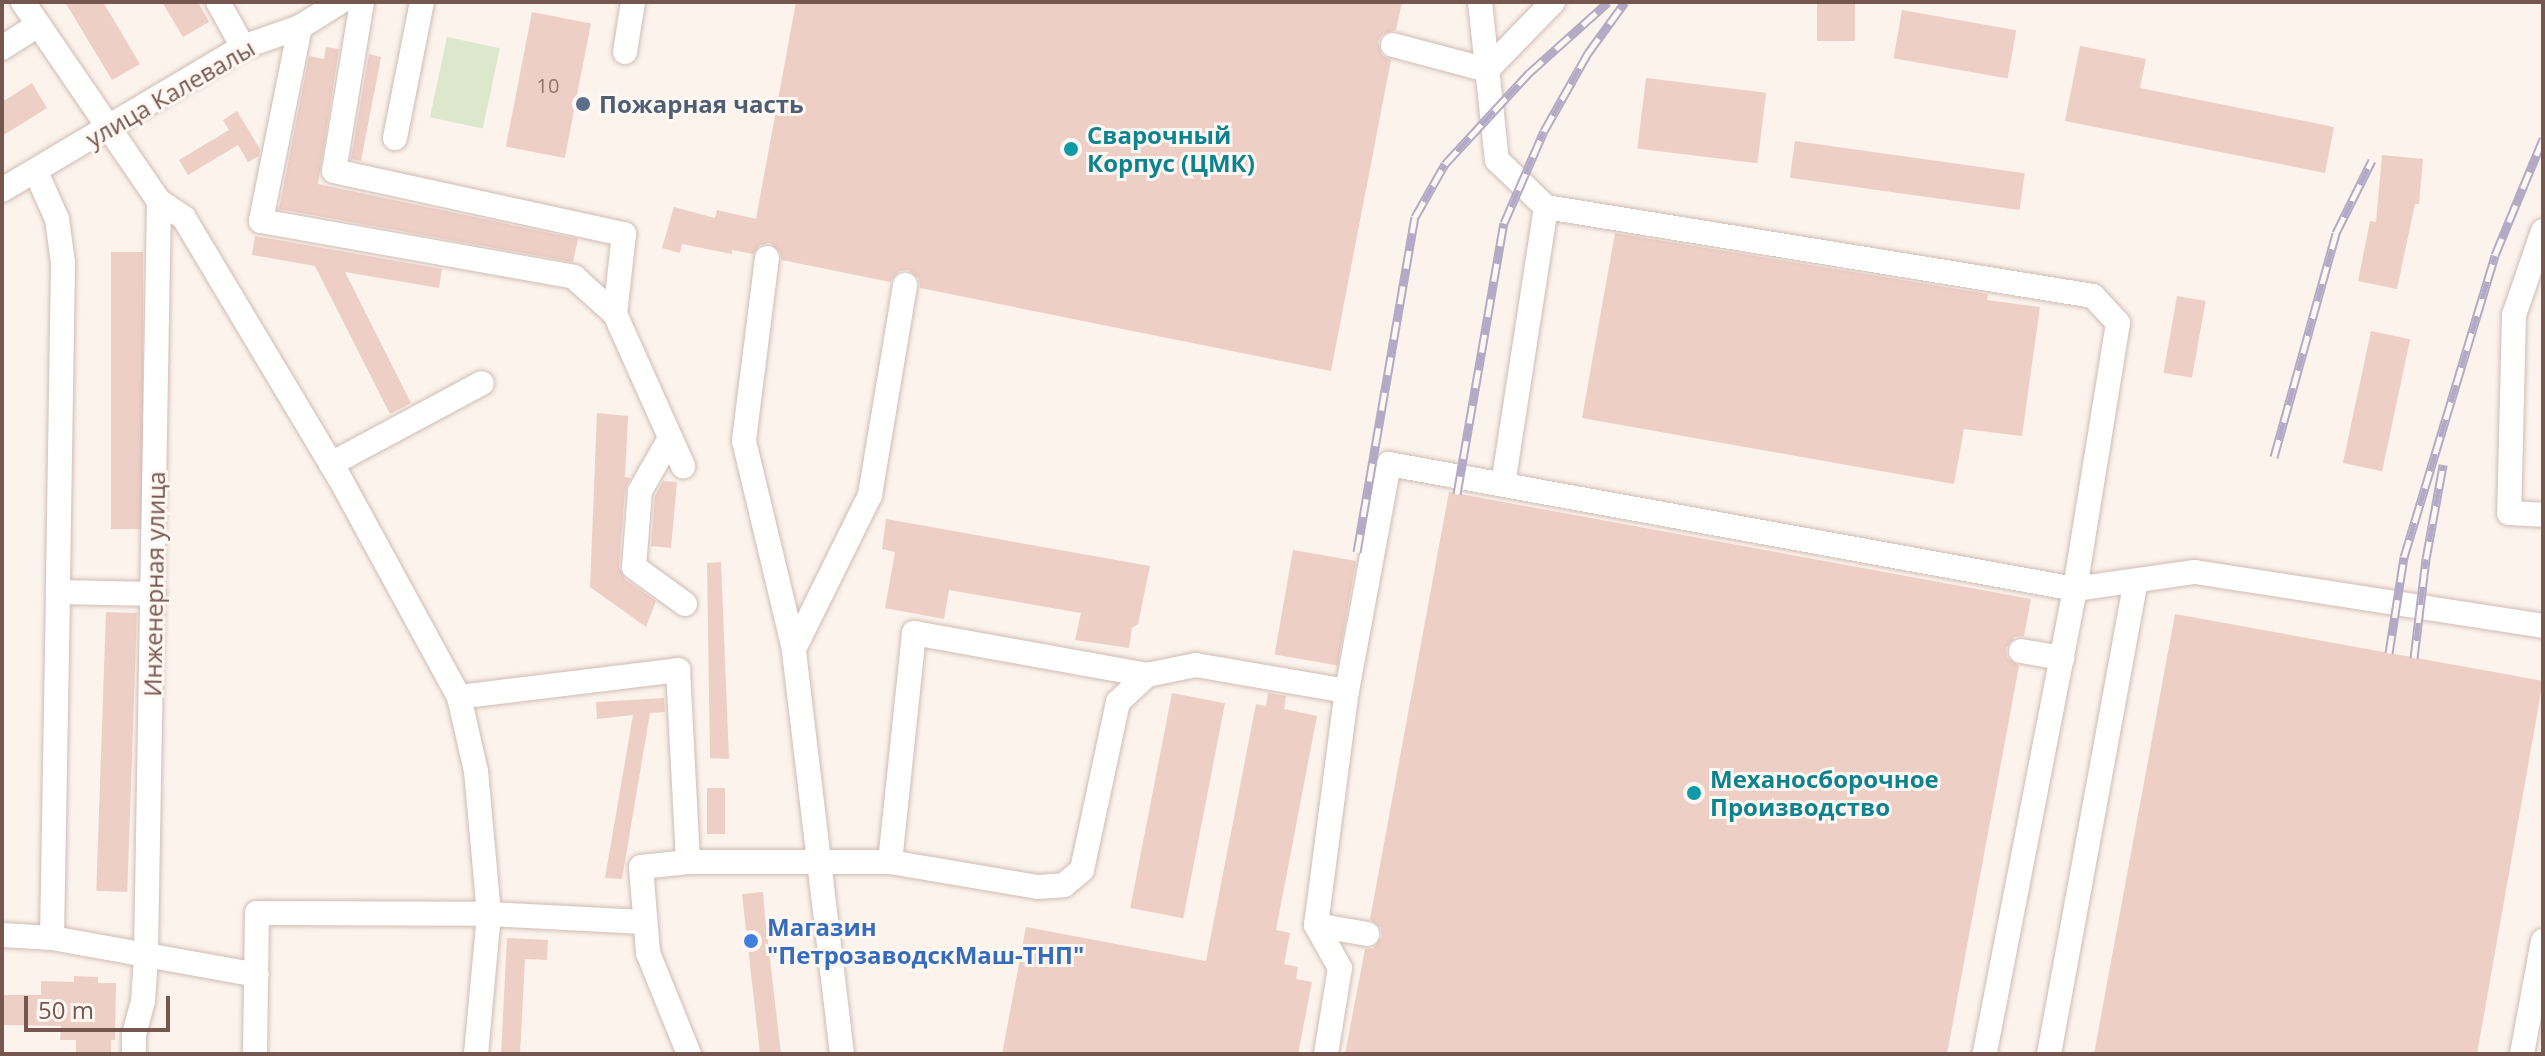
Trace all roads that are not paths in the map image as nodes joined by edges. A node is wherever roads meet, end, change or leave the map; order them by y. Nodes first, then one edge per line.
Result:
1 (23, 2) edge
2 (218, 2) edge
3 (340, 2) edge
4 (362, 2) edge
5 (422, 2) edge
6 (633, 2) edge
7 (1480, 2) edge
8 (1553, 2) edge
9 (38, 25) junction
10 (300, 27) junction
11 (1393, 45) dead end
12 (243, 47) junction
13 (2, 48) edge
14 (625, 52) dead end
15 (1487, 70) junction
16 (108, 128) junction
17 (395, 138) dead end
18 (36, 172) junction
19 (2, 190) edge
20 (159, 201) junction
21 (1546, 207) junction
22 (2543, 231) edge
23 (767, 258) dead end
24 (905, 285) dead end
25 (615, 314) junction
26 (482, 383) dead end
27 (669, 440) junction
28 (331, 464) junction
29 (683, 466) dead end
30 (1503, 485) junction
31 (2543, 515) edge
32 (2136, 581) junction
33 (2075, 589) junction
34 (58, 592) junction
35 (154, 594) junction
36 (685, 604) dead end
37 (2543, 626) edge
38 (794, 649) junction
39 (2021, 651) dead end
40 (2062, 658) junction
41 (1147, 675) junction
42 (1347, 691) junction
43 (459, 697) junction
44 (688, 862) junction
45 (890, 862) junction
46 (818, 864) junction
47 (489, 914) junction
48 (643, 922) junction
49 (1316, 925) junction
50 (1367, 934) dead end
51 (2, 935) edge
52 (52, 938) junction
53 (2543, 941) edge
54 (146, 957) junction
55 (257, 975) junction
56 (134, 1054) edge
57 (255, 1054) edge
58 (476, 1054) edge
59 (689, 1054) edge
60 (842, 1054) edge
61 (1326, 1054) edge
62 (1985, 1054) edge
63 (2049, 1054) edge
64 (2522, 1054) edge

1 - 9 street
2 - 12 street
3 - 10 street, улица Калевалы
4 - 25 street
5 - 17 street
6 - 14 street
7 - 15 street
8 - 15 street
9 - 13 street
9 - 16 street
10 - 12 street, улица Калевалы
10 - 25 street
11 - 15 street
12 - 16 street, улица Калевалы
15 - 21 street
16 - 18 street, улица Калевалы
16 - 20 street
18 - 19 street, улица Калевалы
18 - 34 street
20 - 28 street
20 - 35 street, Инженерная улица
21 - 30 street
21 - 33 street
22 - 31 street
23 - 38 street
24 - 38 street
25 - 27 street
26 - 28 street
27 - 29 street
27 - 36 street
28 - 43 street
30 - 33 street
30 - 42 street
32 - 33 street
32 - 37 street
32 - 63 street
33 - 40 street
34 - 35 street
34 - 52 street
35 - 54 street, Инженерная улица
38 - 46 street
39 - 40 street
40 - 62 street
41 - 42 street
41 - 45 street
41 - 45 street
42 - 49 street
43 - 44 street
43 - 47 street
44 - 46 street
44 - 48 street
45 - 46 street
46 - 60 street
47 - 48 street
47 - 55 street
47 - 58 street
48 - 59 street
49 - 50 street
49 - 61 street
51 - 52 street
52 - 54 street
53 - 64 street
54 - 55 street
54 - 56 street, Инженерная улица
55 - 57 street

